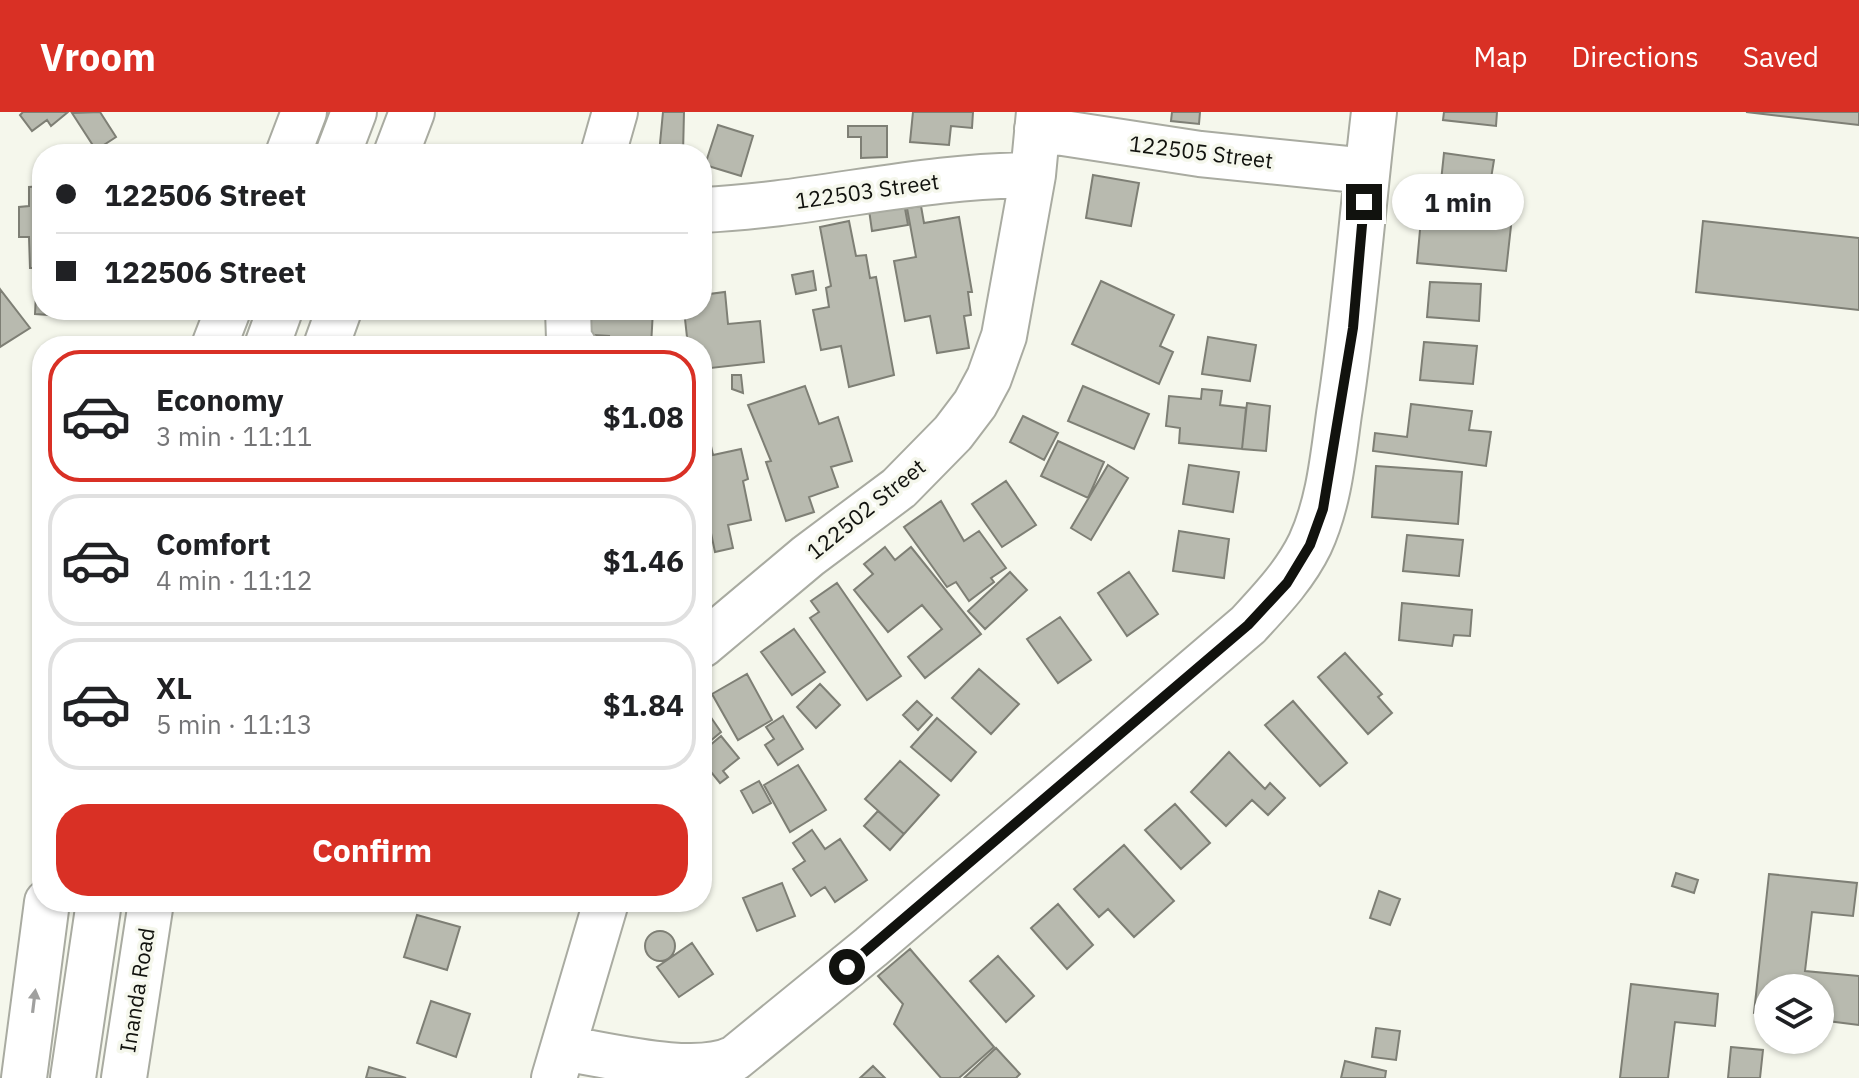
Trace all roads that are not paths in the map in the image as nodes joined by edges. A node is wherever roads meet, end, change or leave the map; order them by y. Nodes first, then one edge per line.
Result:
1 (304, 112) edge
2 (354, 112) edge
3 (412, 112) edge
4 (615, 112) edge
5 (1374, 112) edge
6 (1038, 121) edge
7 (292, 144) edge
8 (342, 144) edge
9 (400, 144) edge
10 (606, 144) edge
11 (1367, 171) junction
12 (1033, 175) junction
13 (712, 210) edge
14 (712, 637) edge
15 (46, 912) edge
16 (98, 912) edge
17 (149, 912) edge
18 (603, 912) edge
19 (559, 1063) edge
20 (24, 1078) edge
21 (73, 1078) edge
22 (124, 1078) edge

1 - 7 street
2 - 8 street
3 - 9 street
4 - 10 street
5 - 11 street
6 - 11 street, 122505 Street
6 - 12 street, 122502 Street
11 - 19 street
12 - 13 street, 122503 Street
12 - 14 street, 122502 Street
20 -> 15 street
16 - 21 street
17 - 22 street, Inanda Road
18 - 19 street

